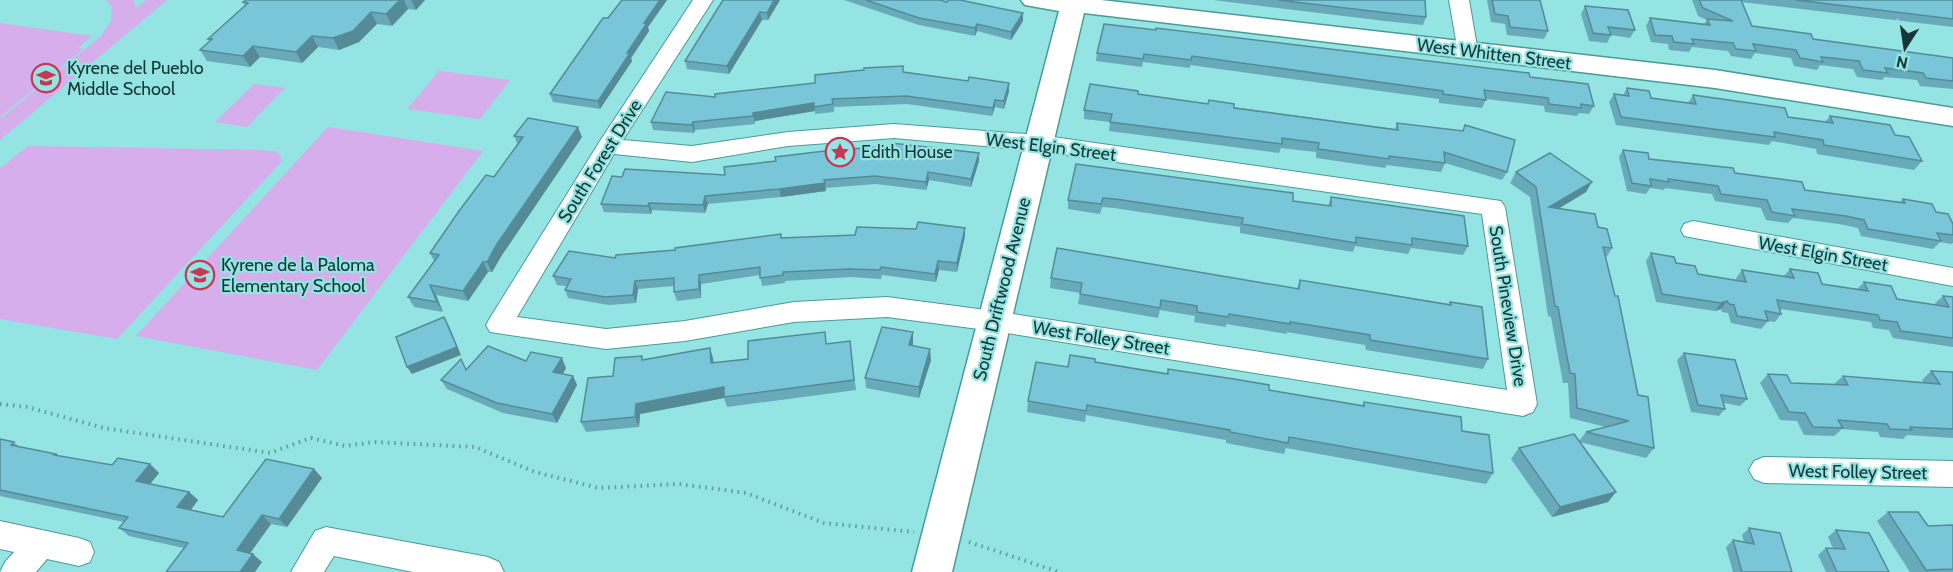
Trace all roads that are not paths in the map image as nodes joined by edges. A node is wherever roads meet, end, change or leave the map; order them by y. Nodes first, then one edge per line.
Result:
1 (703, 0) edge
2 (1034, 0) edge
3 (1459, 0) edge
4 (1073, 5) junction
5 (1468, 52) junction
6 (1953, 117) edge
7 (1039, 143) junction
8 (608, 146) junction
9 (1493, 207) joint
10 (1693, 230) dead end
11 (1953, 277) edge
12 (994, 321) junction
13 (499, 325) joint
14 (1523, 404) joint
15 (1764, 470) dead end
16 (1953, 474) edge
17 (0, 535) edge
18 (41, 543) junction
19 (79, 552) dead end
20 (936, 554) edge
21 (16, 572) edge
22 (307, 572) edge
23 (488, 572) edge

1 - 8 street, South Forest Drive
2 - 4 street, West Whitten Street
3 - 5 street
4 - 5 street, West Whitten Street
4 - 7 street, South Driftwood Avenue
5 - 6 street, West Whitten Street
7 - 8 street, West Elgin Street
7 - 9 street, West Elgin Street
7 - 12 street, South Driftwood Avenue
8 - 13 street, South Forest Drive
9 - 14 street, South Pineview Drive
10 - 11 street, West Elgin Street
12 - 13 street, West Folley Street
12 - 14 street, West Folley Street
12 - 20 street, South Driftwood Avenue
15 - 16 street, West Folley Street
17 - 18 street
18 - 19 street
18 - 21 street
22 - 23 street

